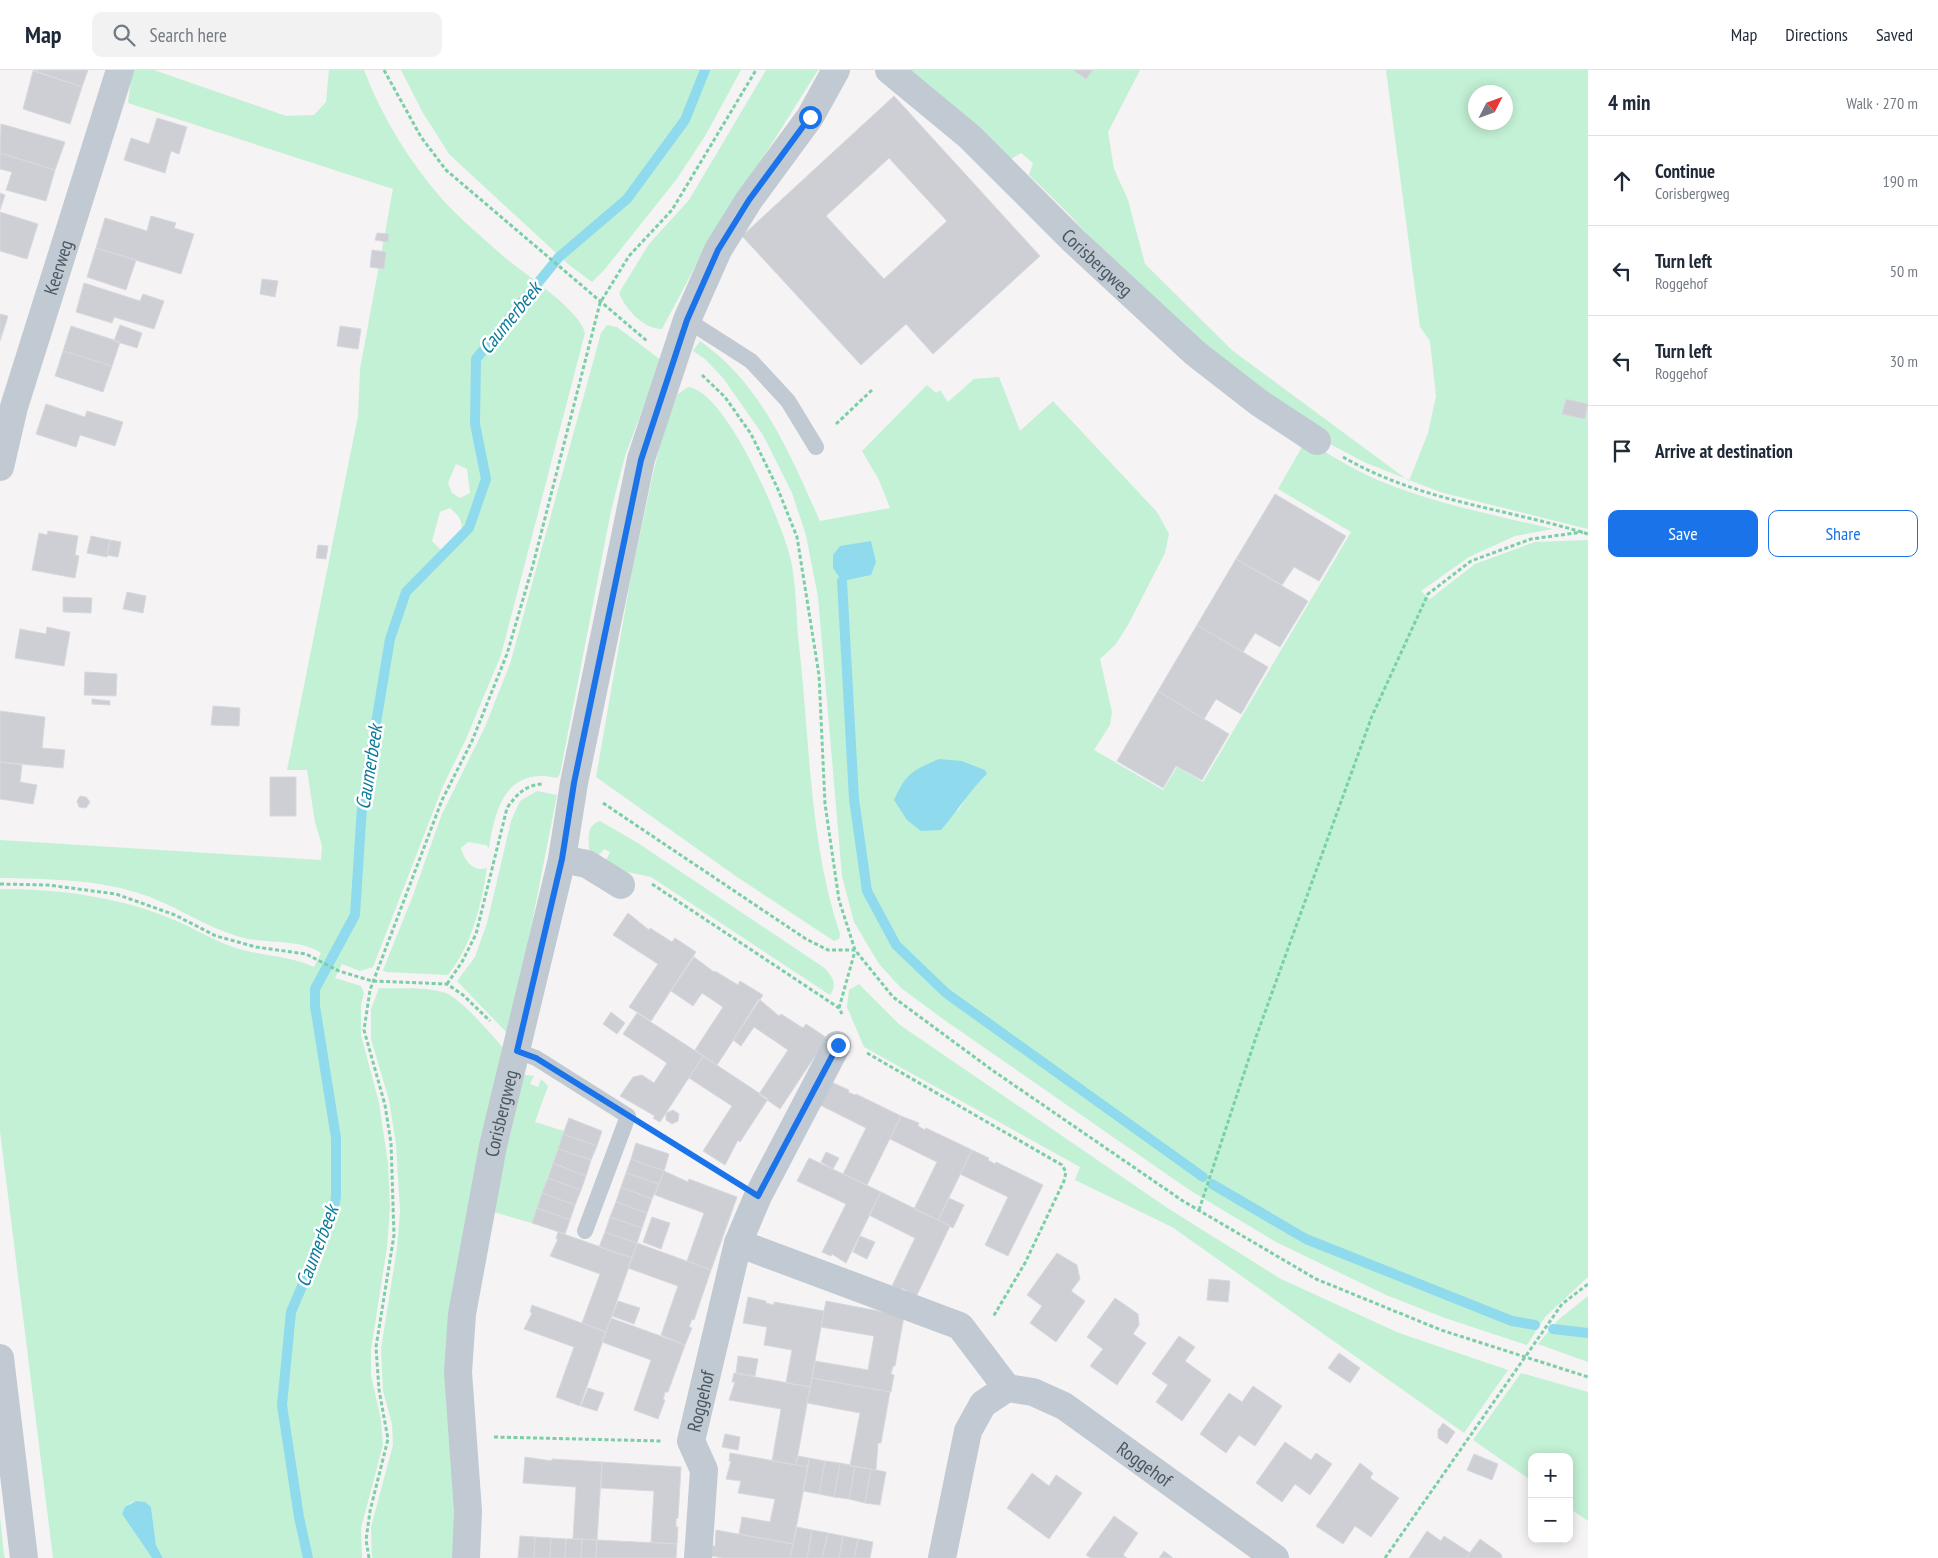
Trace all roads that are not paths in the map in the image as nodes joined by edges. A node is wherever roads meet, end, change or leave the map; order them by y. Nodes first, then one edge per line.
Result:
1 (120, 70) edge
2 (836, 70) edge
3 (889, 70) edge
4 (687, 320) junction
5 (7, 406) edge
6 (1317, 441) road end
7 (816, 447) dead end
8 (0, 467) edge
9 (562, 859) junction
10 (621, 885) road end
11 (842, 1033) road end
12 (517, 1051) junction
13 (585, 1231) dead end
14 (738, 1243) junction
15 (0, 1358) edge
16 (1007, 1388) junction
17 (24, 1558) edge
18 (466, 1558) edge
19 (698, 1558) edge
20 (942, 1558) edge
21 (1275, 1558) edge

1 - 5 street, Keerweg
2 - 4 street, Corisbergweg
3 - 6 street, Corisbergweg
4 - 7 lane
4 - 9 street, Corisbergweg
5 - 8 street, Keerweg
9 - 10 street
9 - 12 street, Corisbergweg
11 - 14 street, Roggehof
12 - 13 lane
12 - 18 street, Corisbergweg
14 - 16 street
14 - 19 street, Roggehof
15 - 17 street
16 - 20 street
16 - 21 street, Roggehof

